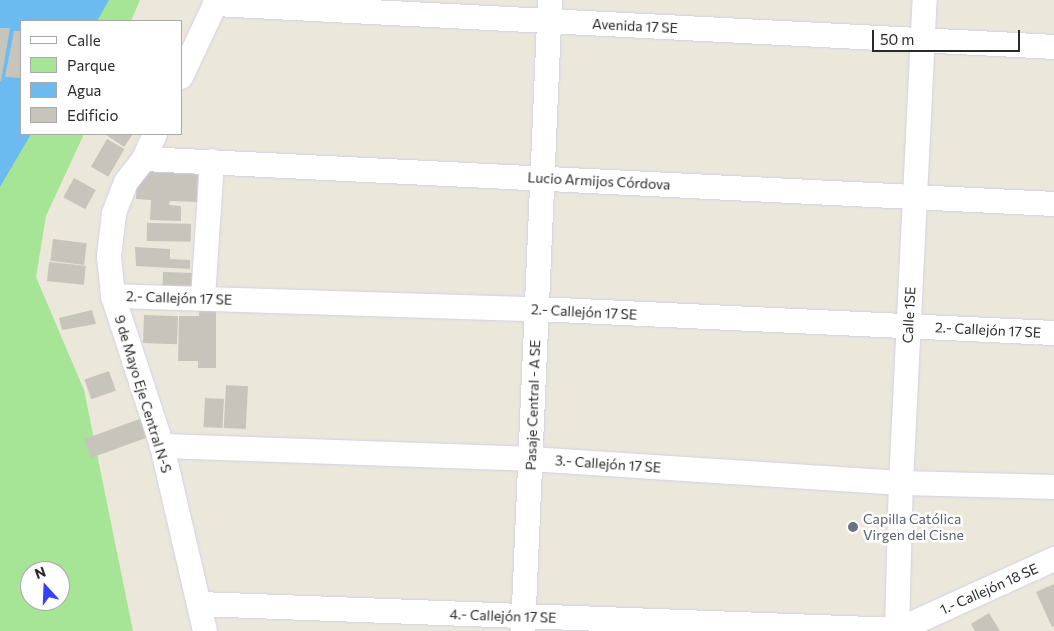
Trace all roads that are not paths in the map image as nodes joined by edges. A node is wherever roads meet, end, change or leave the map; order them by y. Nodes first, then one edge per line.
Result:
1 (925, 0) edge
2 (216, 2) edge
3 (549, 11) edge
4 (923, 42) junction
5 (1054, 47) edge
6 (182, 76) edge
7 (155, 135) edge
8 (144, 159) junction
9 (212, 161) junction
10 (542, 178) junction
11 (916, 197) junction
12 (1054, 204) edge
13 (113, 296) junction
14 (203, 298) junction
15 (537, 309) junction
16 (909, 327) junction
17 (1054, 333) edge
18 (162, 446) junction
19 (530, 459) junction
20 (901, 483) junction
21 (1054, 487) edge
22 (1054, 558) edge
23 (199, 604) junction
24 (524, 624) edge
25 (205, 631) edge
26 (897, 631) edge

1 - 4 street, Calle 1SE
2 - 3 street, Avenida 17 SE
2 - 6 street
3 - 4 street, Avenida 17 SE
3 - 10 street, Pasaje Central - A SE
4 - 5 street, Avenida 17 SE
4 - 11 street, Calle 1SE
7 - 8 street, 9 de Mayo Eje Central N-S
8 - 9 street, Lucio Armijos Córdova
8 - 13 street, 9 de Mayo Eje Central N-S
9 - 10 street, Lucio Armijos Córdova
9 - 14 street
10 - 11 street, Lucio Armijos Córdova
10 - 15 street, Pasaje Central - A SE
11 - 12 street, Lucio Armijos Córdova
11 - 16 street, Calle 1SE
13 - 14 street, 2.- Callejón 17 SE
13 - 18 street, 9 de Mayo Eje Central N-S
14 - 15 street, 2.- Callejón 17 SE
15 - 16 street, 2.- Callejón 17 SE
15 - 19 street, Pasaje Central - A SE
16 - 17 street, 2.- Callejón 17 SE
16 - 20 street, Calle 1SE
18 - 19 street, 3.- Callejón 17 SE
18 - 23 street, 9 de Mayo Eje Central N-S
19 - 20 street, 3.- Callejón 17 SE
19 - 24 street, Pasaje Central - A SE
20 - 21 street, 3.- Callejón 17 SE
20 - 26 street, Calle 1SE
22 - 26 street, 1.- Callejón 18 SE
23 - 24 street, 4.- Callejón 17 SE
23 - 25 street, 9 de Mayo Eje Central N-S
24 - 26 street, 4.- Callejón 17 SE

